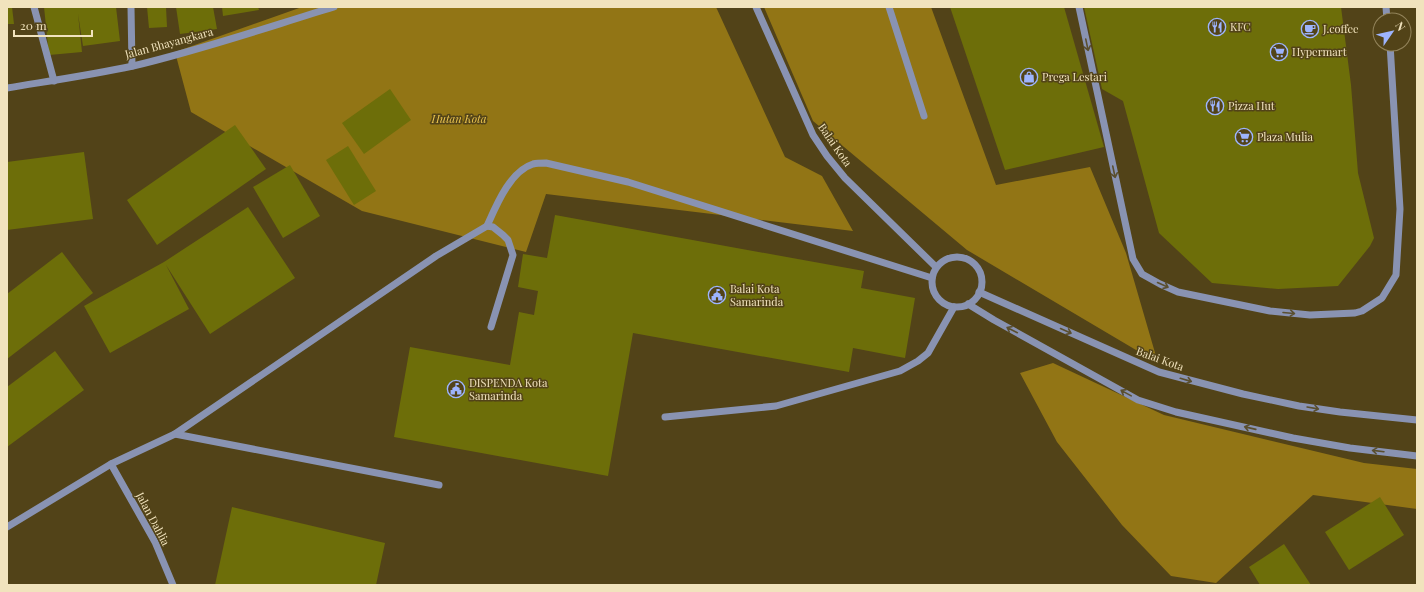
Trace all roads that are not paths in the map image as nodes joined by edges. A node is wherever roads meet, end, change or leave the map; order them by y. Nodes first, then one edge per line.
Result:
1 (34, 7) edge
2 (131, 7) edge
3 (334, 7) edge
4 (756, 7) edge
5 (888, 7) edge
6 (1079, 7) edge
7 (1390, 52) edge
8 (132, 66) junction
9 (54, 81) junction
10 (7, 88) edge
11 (924, 116) dead end
12 (487, 226) junction
13 (936, 267) junction
14 (932, 278) junction
15 (979, 292) junction
16 (968, 304) junction
17 (954, 307) junction
18 (491, 327) dead end
19 (665, 417) dead end
20 (1417, 420) edge
21 (175, 434) junction
22 (1417, 456) edge
23 (111, 464) junction
24 (439, 485) dead end
25 (7, 527) edge
26 (173, 585) edge

1 - 9 street
2 - 8 street
3 - 8 street, Jalan Bhayangkara
4 - 13 street, Balai Kota
5 - 11 street
6 -> 7 street
8 - 9 street, Jalan Bhayangkara
9 - 10 street, Jalan Bhayangkara
12 - 14 street
12 - 18 street
12 - 21 street
13 - 14 street
13 - 15 street
14 - 17 street
15 - 16 street
15 -> 20 street, Balai Kota
16 - 17 street
22 -> 16 street
17 - 19 street
21 - 23 street
21 - 24 street
23 - 25 street
23 - 26 street, Jalan Dahlia

